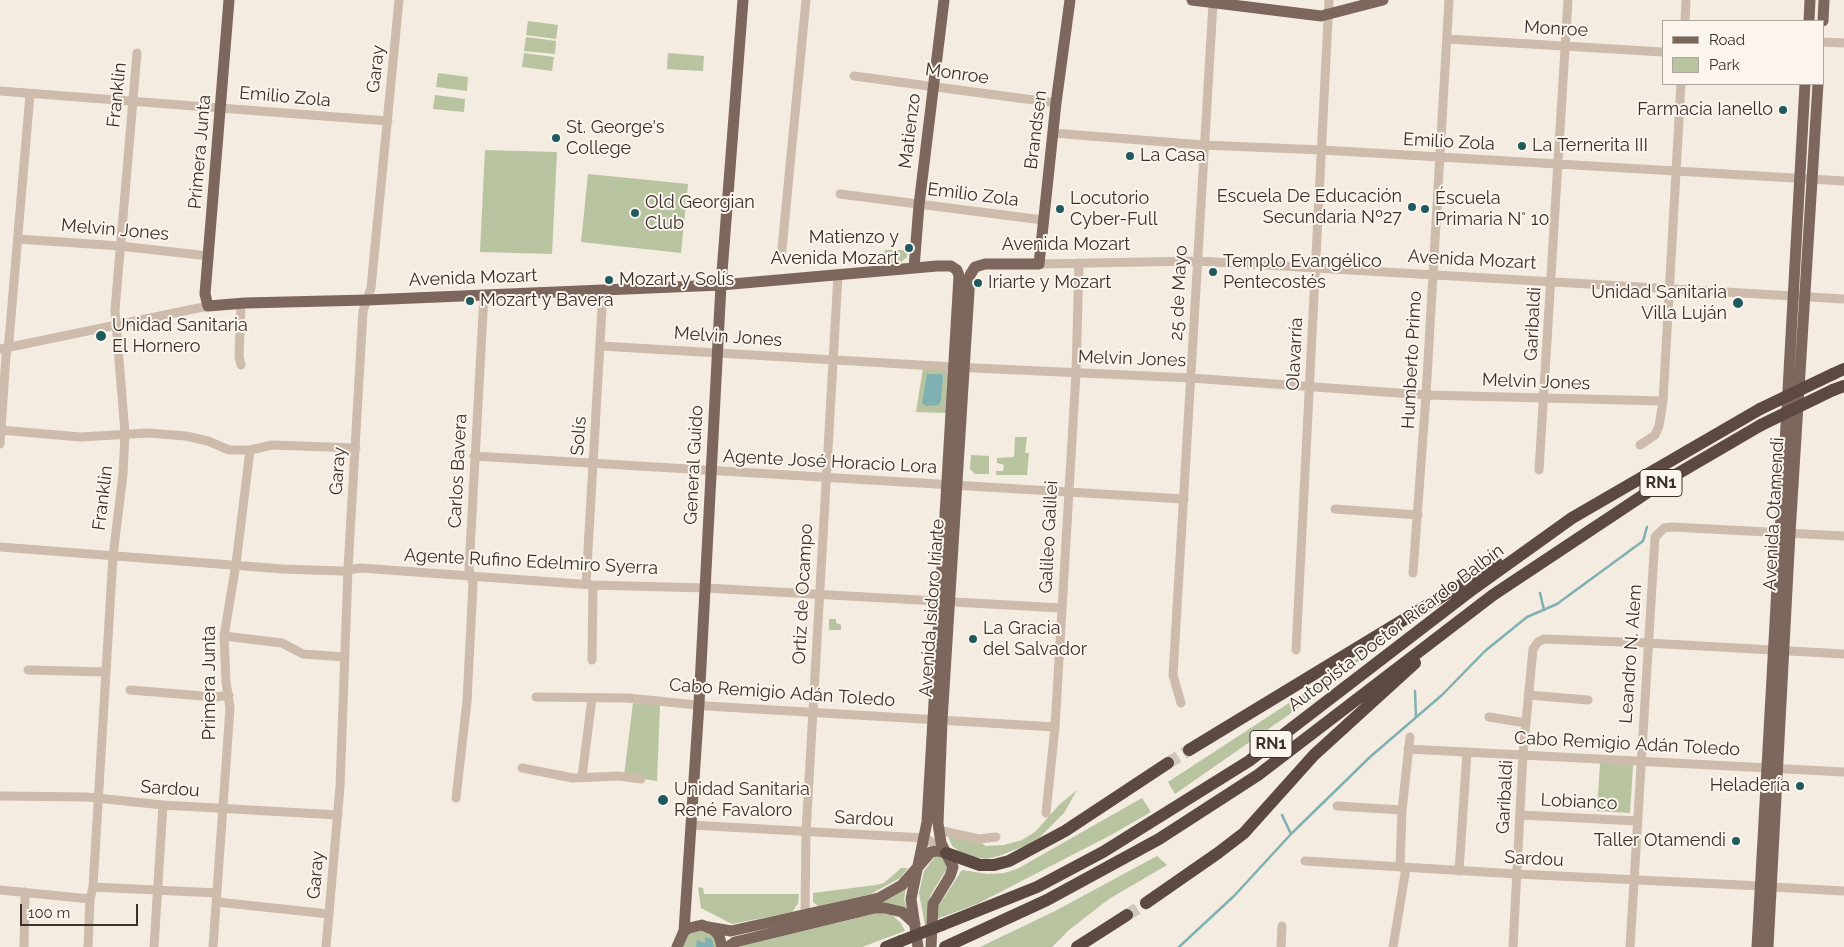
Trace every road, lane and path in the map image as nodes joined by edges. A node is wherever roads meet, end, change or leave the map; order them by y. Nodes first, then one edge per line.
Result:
1 (230, 0) edge
2 (400, 0) edge
3 (743, 0) edge
4 (806, 0) edge
5 (944, 0) edge
6 (1070, 0) edge
7 (1192, 0) edge
8 (1329, 0) edge
9 (1383, 0) edge
10 (1449, 0) edge
11 (1568, 0) edge
12 (1686, 0) edge
13 (1810, 0) edge
14 (1824, 0) edge
15 (1213, 2) junction
16 (1328, 15) junction
17 (1685, 20) edge
18 (1809, 20) edge
19 (1823, 20) edge
20 (1447, 39) junction
21 (1824, 42) edge
22 (1844, 43) edge
23 (1565, 46) junction
24 (1662, 52) edge
25 (137, 53) dead end
26 (854, 76) dead end
27 (1681, 85) edge
28 (1805, 85) edge
29 (1818, 85) edge
30 (934, 88) junction
31 (0, 93) edge
32 (30, 94) junction
33 (132, 100) junction
34 (1056, 103) junction
35 (221, 108) junction
36 (388, 121) junction
37 (1053, 132) junction
38 (1203, 146) junction
39 (1322, 150) junction
40 (1440, 158) junction
41 (1558, 164) junction
42 (1676, 171) junction
43 (1806, 178) junction
44 (1844, 180) edge
45 (840, 194) dead end
46 (919, 205) junction
47 (1043, 220) junction
48 (18, 238) junction
49 (120, 246) junction
50 (209, 256) junction
51 (781, 259) dead end
52 (1197, 261) junction
53 (1079, 263) junction
54 (1039, 264) junction
55 (978, 265) joint
56 (950, 266) joint
57 (914, 268) junction
58 (1316, 270) junction
59 (838, 275) junction
60 (1433, 275) junction
61 (1551, 282) junction
62 (721, 285) junction
63 (1670, 288) junction
64 (603, 290) junction
65 (484, 295) junction
66 (1799, 297) junction
67 (1844, 299) edge
68 (367, 300) junction
69 (241, 303) junction
70 (208, 306) junction
71 (117, 326) junction
72 (601, 346) junction
73 (4, 348) edge
74 (717, 352) junction
75 (833, 360) junction
76 (241, 365) dead end
77 (958, 367) junction
78 (1838, 372) edge
79 (1076, 373) junction
80 (1191, 378) junction
81 (1309, 387) junction
82 (1839, 388) edge
83 (1426, 395) junction
84 (1544, 400) junction
85 (1663, 401) junction
86 (0, 430) edge
87 (126, 432) junction
88 (0, 444) edge
89 (1640, 445) dead end
90 (356, 448) junction
91 (250, 450) junction
92 (474, 456) junction
93 (593, 464) junction
94 (1539, 470) dead end
95 (711, 472) junction
96 (826, 477) junction
97 (945, 484) junction
98 (958, 485) junction
99 (1068, 492) junction
100 (1184, 500) junction
101 (1335, 509) dead end
102 (1418, 515) junction
103 (1572, 518) junction
104 (1786, 533) junction
105 (1844, 536) edge
106 (0, 546) edge
107 (112, 556) junction
108 (236, 564) junction
109 (348, 569) junction
110 (1413, 573) dead end
111 (471, 576) junction
112 (590, 584) junction
113 (706, 588) junction
114 (1493, 595) junction
115 (820, 596) junction
116 (938, 601) junction
117 (951, 602) junction
118 (1061, 608) junction
119 (224, 636) junction
120 (1648, 643) junction
121 (1296, 650) dead end
122 (1779, 650) junction
123 (1844, 654) edge
124 (345, 657) junction
125 (592, 660) dead end
126 (28, 670) dead end
127 (106, 672) junction
128 (130, 690) dead end
129 (229, 695) junction
130 (1528, 695) junction
131 (536, 697) dead end
132 (592, 698) junction
133 (1588, 700) dead end
134 (1181, 703) dead end
135 (699, 704) junction
136 (813, 713) junction
137 (1489, 717) dead end
138 (937, 720) junction
139 (1526, 723) junction
140 (1055, 727) junction
141 (1410, 737) dead end
142 (1408, 749) junction
143 (1189, 750) tunnel mouth
144 (1467, 752) junction
145 (1523, 754) junction
146 (1641, 760) junction
147 (1168, 763) tunnel mouth
148 (522, 768) dead end
149 (1772, 768) junction
150 (1844, 772) edge
151 (582, 777) junction
152 (641, 779) dead end
153 (0, 796) edge
154 (456, 798) dead end
155 (97, 799) junction
156 (163, 805) junction
157 (1337, 806) dead end
158 (222, 808) junction
159 (1402, 810) junction
160 (1046, 813) dead end
161 (338, 815) junction
162 (1520, 815) junction
163 (1637, 821) junction
164 (691, 825) junction
165 (934, 825) junction
166 (806, 832) junction
167 (996, 837) dead end
168 (924, 838) junction
169 (945, 851) junction
170 (1305, 861) dead end
171 (919, 865) junction
172 (1403, 867) junction
173 (1458, 871) junction
174 (1517, 874) junction
175 (1633, 880) junction
176 (1767, 886) junction
177 (94, 887) junction
178 (158, 889) junction
179 (0, 890) edge
180 (1844, 891) edge
181 (25, 892) junction
182 (217, 897) junction
183 (90, 899) junction
184 (1146, 902) tunnel mouth
185 (329, 914) junction
186 (805, 915) junction
187 (1127, 915) tunnel mouth
188 (916, 925) junction
189 (1282, 926) dead end
190 (708, 927) junction
191 (684, 931) junction
192 (24, 947) edge
193 (88, 947) edge
194 (154, 947) edge
195 (213, 947) edge
196 (326, 947) edge
197 (677, 947) edge
198 (722, 947) edge
199 (728, 947) edge
200 (886, 947) edge
201 (918, 947) edge
202 (931, 947) edge
203 (945, 947) edge
204 (1077, 947) edge
205 (1280, 947) edge
206 (1393, 947) edge
207 (1513, 947) edge
208 (1630, 947) edge
209 (1757, 947) edge
210 (1768, 947) edge

1 - 35 main road, Primera Junta
2 - 36 street, Garay
3 - 62 main road, General Guido
4 - 51 street
5 - 30 main road, Matienzo
6 - 34 main road, Brandsen
7 - 15 main road
8 - 16 street, Olavarría
9 - 16 main road
10 - 20 street, Humberto Primo
11 - 23 street, Garibaldi
12 - 17 street
13 - 18 main road
14 - 19 main road
15 - 16 main road
15 - 38 street, 25 de Mayo
16 - 39 street, Olavarría
20 - 23 street, Monroe
20 - 40 street, Humberto Primo
21 - 22 street
23 - 24 street, Monroe
23 - 41 street, Garibaldi
25 - 33 street, Franklin
26 - 30 street, Monroe
27 - 42 street
28 - 43 main road, Avenida Otamendi
29 - 43 main road, Avenida Otamendi
30 - 34 street, Monroe
30 - 46 main road, Matienzo
31 - 32 street, Emilio Zola
32 - 33 street, Emilio Zola
32 - 48 street
33 - 35 street, Emilio Zola
33 - 49 street, Franklin
34 - 37 main road, Brandsen
35 - 36 street, Emilio Zola
35 - 50 main road, Primera Junta
36 - 68 street, Garay
37 - 38 street, Emilio Zola
37 - 47 main road, Brandsen
38 - 39 street, Emilio Zola
38 - 52 street, 25 de Mayo
39 - 40 street, Emilio Zola
39 - 58 street, Olavarría
40 - 41 street, Emilio Zola
40 - 60 street, Humberto Primo
41 - 42 street, Emilio Zola
41 - 61 street, Garibaldi
42 - 43 street, Emilio Zola
42 - 63 street
43 - 44 street, Emilio Zola
43 - 66 main road, Avenida Otamendi
45 - 46 street, Emilio Zola
46 - 47 street, Emilio Zola
46 - 57 main road, Matienzo
47 - 54 main road, Brandsen
48 - 49 street, Melvin Jones
48 - 73 street
49 - 50 street, Melvin Jones
49 - 71 street, Franklin
50 - 70 main road, Primera Junta
52 - 53 street, Avenida Mozart
52 - 58 street, Avenida Mozart
52 - 80 street, 25 de Mayo
53 - 54 street, Avenida Mozart
53 - 79 street, Galileo Galilei
54 - 55 main road, Avenida Mozart
55 - 77 main road, Avenida Isidoro Iriarte
56 - 57 main road, Avenida Mozart
56 - 77 main road, Avenida Isidoro Iriarte
57 - 59 main road, Avenida Mozart
58 - 60 street, Avenida Mozart
58 - 81 street, Olavarría
59 - 62 main road, Avenida Mozart
59 - 75 street, Ortiz de Ocampo
60 - 61 street, Avenida Mozart
60 - 83 street, Humberto Primo
61 - 63 street, Avenida Mozart
61 - 84 street, Garibaldi
62 - 64 main road, Avenida Mozart
62 - 74 main road, General Guido
63 - 66 street, Avenida Mozart
63 - 85 street
64 - 65 main road, Avenida Mozart
64 - 72 street, Solís
65 - 68 main road, Avenida Mozart
65 - 92 street, Carlos Bavera
66 - 67 street, Avenida Mozart
66 - 104 main road, Avenida Otamendi
68 - 69 main road, Avenida Mozart
68 - 90 street, Garay
69 - 70 main road, Avenida Mozart
69 - 76 street
70 - 71 street, Avenida Mozart
71 - 73 street, Avenida Mozart
71 - 87 street, Franklin
72 - 74 street, Melvin Jones
72 - 93 street, Solís
73 - 86 street
74 - 75 street, Melvin Jones
74 - 95 main road, General Guido
75 - 77 street, Melvin Jones
75 - 96 street, Ortiz de Ocampo
77 - 79 street, Melvin Jones
77 - 97 main road, Avenida Isidoro Iriarte
77 - 98 main road, Avenida Isidoro Iriarte
78 - 103 highway, Autopista Doctor Ricardo Balbín / RN1, bridge
79 - 80 street, Melvin Jones
79 - 99 street, Galileo Galilei
80 - 81 street, Melvin Jones
80 - 100 street, 25 de Mayo
81 - 83 street, Melvin Jones
81 - 121 street, Olavarría
82 - 114 highway, Autopista Doctor Ricardo Balbín / RN1, bridge
83 - 84 street, Melvin Jones
83 - 102 street, Humberto Primo
84 - 85 street, Melvin Jones
84 - 94 street, Garibaldi
85 - 89 street
86 - 87 street
86 - 88 street
87 - 91 street
87 - 107 street, Franklin
90 - 91 street
90 - 109 street, Garay
91 - 108 street, Primera Junta
92 - 93 street, Agente José Horacio Lora
92 - 111 street, Carlos Bavera
93 - 95 street, Agente José Horacio Lora
93 - 112 street, Solís
95 - 96 street, Agente José Horacio Lora
95 - 113 main road, General Guido
96 - 97 street, Agente José Horacio Lora
96 - 115 street, Ortiz de Ocampo
97 - 98 street, Agente José Horacio Lora
97 - 116 main road, Avenida Isidoro Iriarte
98 - 99 street, Agente José Horacio Lora
98 - 117 main road, Avenida Isidoro Iriarte
99 - 100 street, Agente José Horacio Lora
99 - 118 street, Galileo Galilei
100 - 134 street, 25 de Mayo
101 - 102 street
102 - 110 street, Humberto Primo
103 - 143 highway
103 - 200 highway, Autopista Doctor Ricardo Balbín / RN1, bridge
104 - 105 street
104 - 120 street, Leandro N. Alem
104 - 122 main road, Avenida Otamendi
106 - 107 street, Agente Rufino Edelmiro Syerra
107 - 108 street, Agente Rufino Edelmiro Syerra
107 - 127 street, Franklin
108 - 109 street, Agente Rufino Edelmiro Syerra
108 - 119 street, Primera Junta
109 - 111 street, Agente Rufino Edelmiro Syerra
109 - 124 street, Garay
111 - 112 street, Agente Rufino Edelmiro Syerra
111 - 154 street, Carlos Bavera
112 - 113 street, Agente Rufino Edelmiro Syerra
112 - 125 street, Solís
113 - 115 street, Agente Rufino Edelmiro Syerra
113 - 135 main road, General Guido
114 - 184 highway
114 - 203 highway, Autopista Doctor Ricardo Balbín / RN1
115 - 116 street, Agente Rufino Edelmiro Syerra
115 - 136 street, Ortiz de Ocampo
116 - 117 street, Agente Rufino Edelmiro Syerra
116 - 138 main road, Avenida Isidoro Iriarte
117 - 118 street, Agente Rufino Edelmiro Syerra
117 - 138 main road, Avenida Isidoro Iriarte
118 - 140 street, Galileo Galilei
119 - 124 street
119 - 129 street, Primera Junta
120 - 122 street
120 - 130 street, Garibaldi
120 - 146 street, Leandro N. Alem
122 - 123 street
122 - 149 main road, Avenida Otamendi
124 - 161 street, Garay
126 - 127 street
127 - 155 street, Franklin
128 - 129 street
129 - 158 street, Primera Junta
130 - 133 street
130 - 139 street, Garibaldi
131 - 132 street, Cabo Remigio Adán Toledo
132 - 135 street, Cabo Remigio Adán Toledo
132 - 151 street
135 - 136 street, Cabo Remigio Adán Toledo
135 - 164 main road, General Guido
136 - 138 street, Cabo Remigio Adán Toledo
136 - 166 street, Ortiz de Ocampo
137 - 139 street
138 - 140 street, Cabo Remigio Adán Toledo
138 - 165 main road, Avenida Isidoro Iriarte
139 - 145 street, Garibaldi
140 - 160 street, Galileo Galilei
141 - 142 street
142 - 144 street, Cabo Remigio Adán Toledo
142 - 159 street
144 - 145 street, Cabo Remigio Adán Toledo
144 - 173 street
145 - 146 street, Cabo Remigio Adán Toledo
145 - 162 street, Garibaldi
146 - 149 street, Cabo Remigio Adán Toledo
146 - 163 street, Leandro N. Alem
147 - 169 highway
148 - 151 street
149 - 150 street, Cabo Remigio Adán Toledo
149 - 176 main road, Avenida Otamendi
151 - 152 street
153 - 155 street, Sardou
155 - 156 street, Sardou
155 - 177 street, Franklin
156 - 158 street, Sardou
156 - 178 street
157 - 159 street
158 - 161 street, Sardou
158 - 182 street, Primera Junta
159 - 172 street
161 - 185 street, Garay
162 - 163 street, Lobianco
162 - 174 street, Garibaldi
163 - 175 street, Leandro N. Alem
164 - 166 street, Sardou
164 - 191 main road, General Guido
165 - 167 street
165 - 168 main road, Avenida Isidoro Iriarte
165 - 169 main road, Avenida Isidoro Iriarte
166 - 168 street, Sardou
166 - 186 street, Ortiz de Ocampo
168 - 169 street, Sardou
168 - 171 main road, Avenida Isidoro Iriarte
169 - 171 main road
169 - 202 main road, Avenida Isidoro Iriarte
170 - 172 street, Sardou
171 - 186 main road
171 - 188 main road, Avenida Isidoro Iriarte
172 - 173 street, Sardou
172 - 206 street
173 - 174 street, Sardou
174 - 175 street, Sardou
174 - 207 street, Garibaldi
175 - 176 street, Sardou
175 - 208 street, Leandro N. Alem
176 - 180 street, Sardou
176 - 209 main road, Avenida Otamendi
176 - 210 main road, Avenida Otamendi
177 - 178 street
177 - 183 street, Franklin
178 - 182 street
178 - 194 street
179 - 181 street
181 - 183 street
181 - 192 street
182 - 185 street
182 - 195 street, Primera Junta
183 - 193 street, Franklin
185 - 196 street, Garay
186 - 190 main road
187 - 204 highway
188 - 199 main road
188 - 201 main road, Avenida Isidoro Iriarte
189 - 205 street
190 - 191 main road
190 - 198 main road
191 - 197 main road, General Guido

